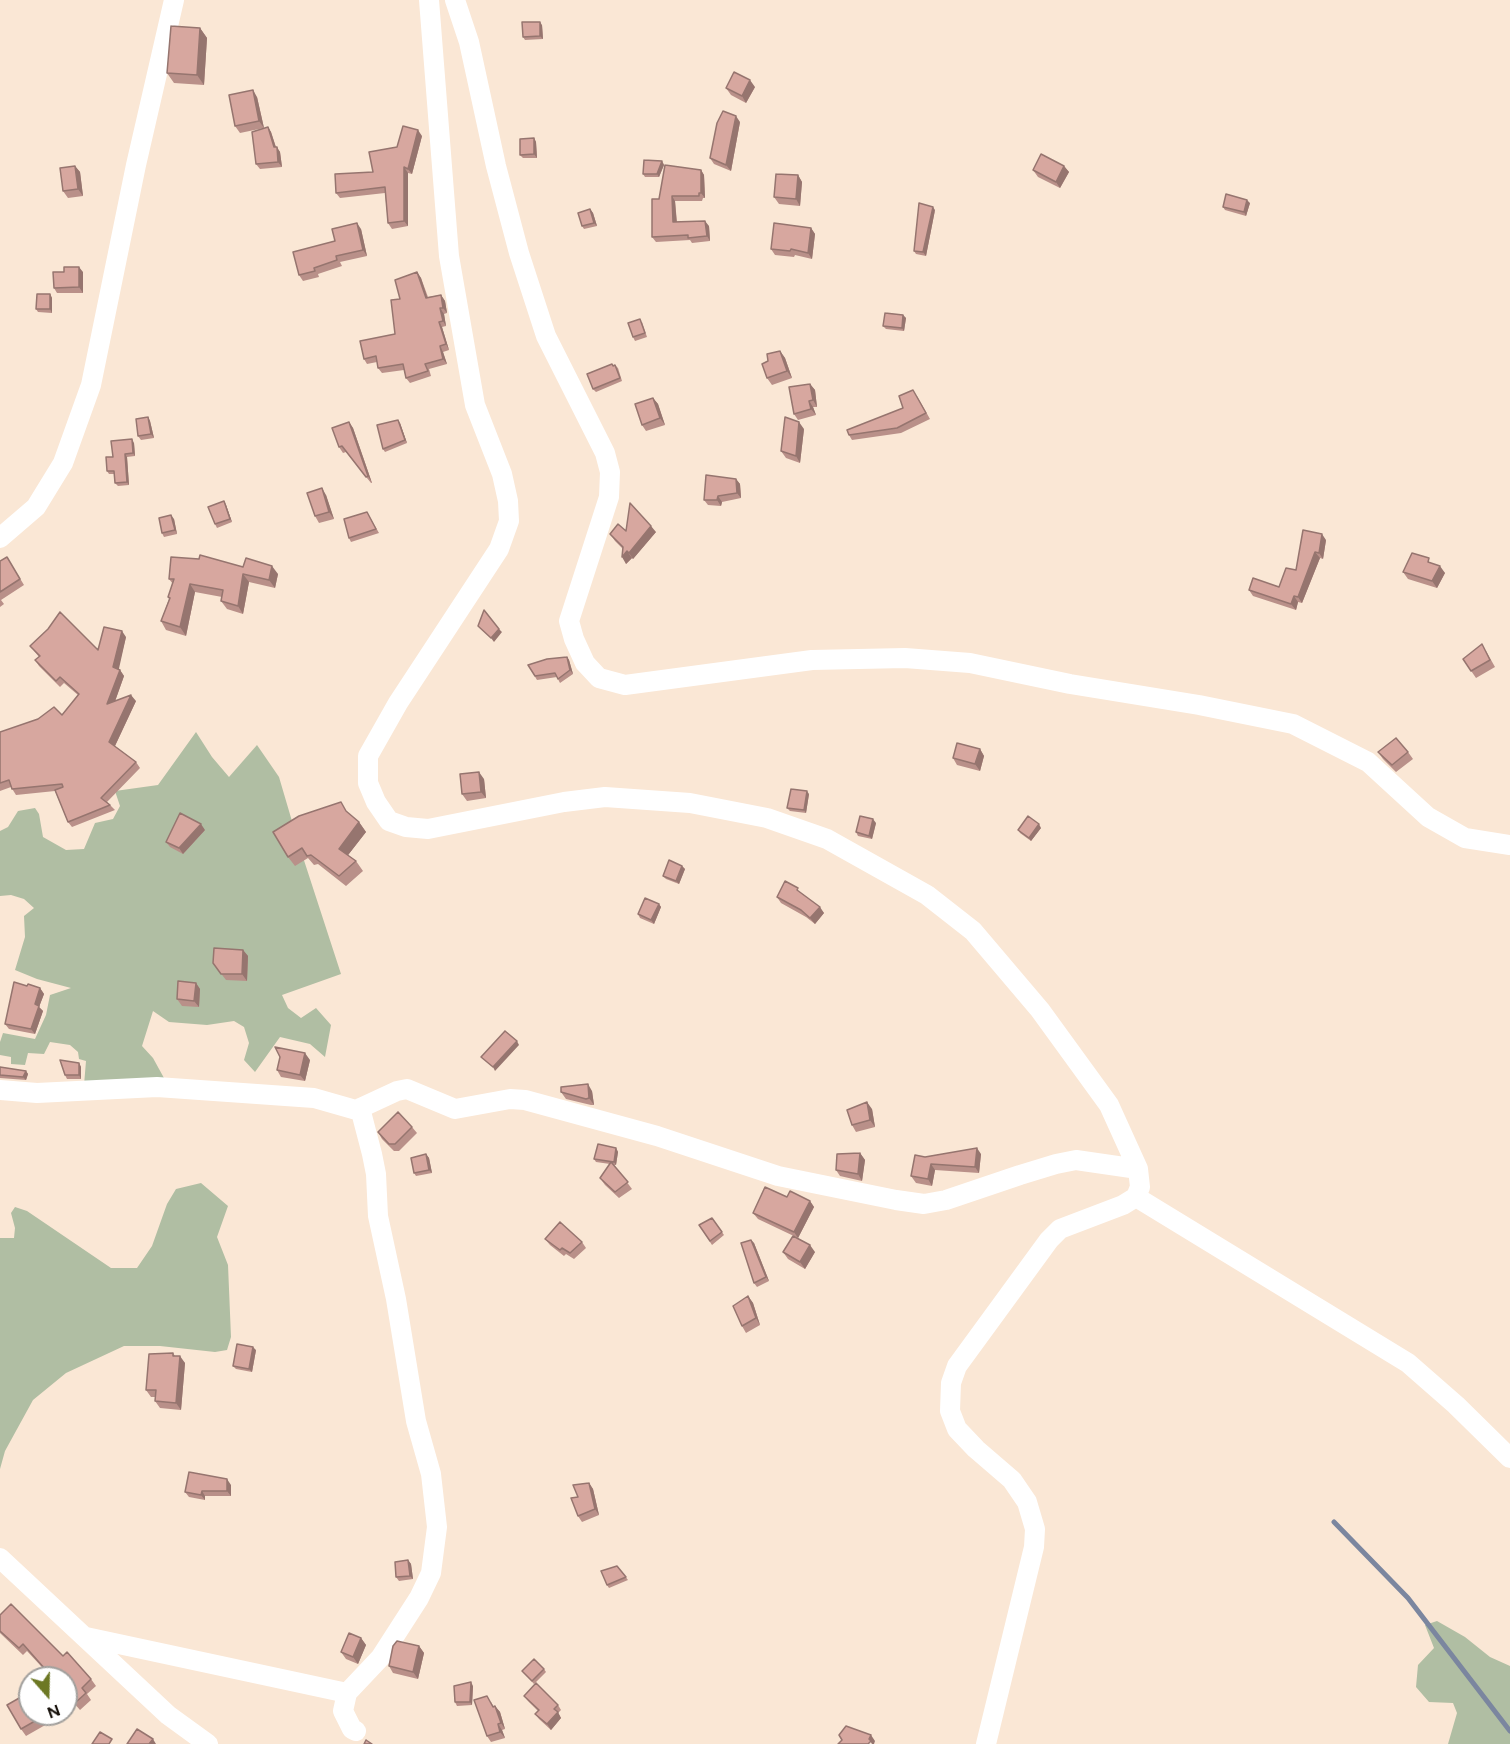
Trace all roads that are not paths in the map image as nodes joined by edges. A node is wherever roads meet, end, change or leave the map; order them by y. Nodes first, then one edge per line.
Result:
1 (174, 0) edge
2 (429, 0) edge
3 (454, 0) edge
4 (0, 538) edge
5 (1510, 844) edge
6 (0, 1090) edge
7 (360, 1108) junction
8 (1138, 1169) junction
9 (1136, 1197) junction
10 (1510, 1458) edge
11 (0, 1558) edge
12 (83, 1637) junction
13 (347, 1693) junction
14 (357, 1731) dead end
15 (208, 1744) edge
16 (986, 1744) edge

1 - 4 street
2 - 8 street
3 - 5 street
6 - 7 street
7 - 8 street
7 - 13 street
8 - 9 street
9 - 10 street
9 - 16 street
11 - 12 street
12 - 13 street
12 - 15 street
13 - 14 street

